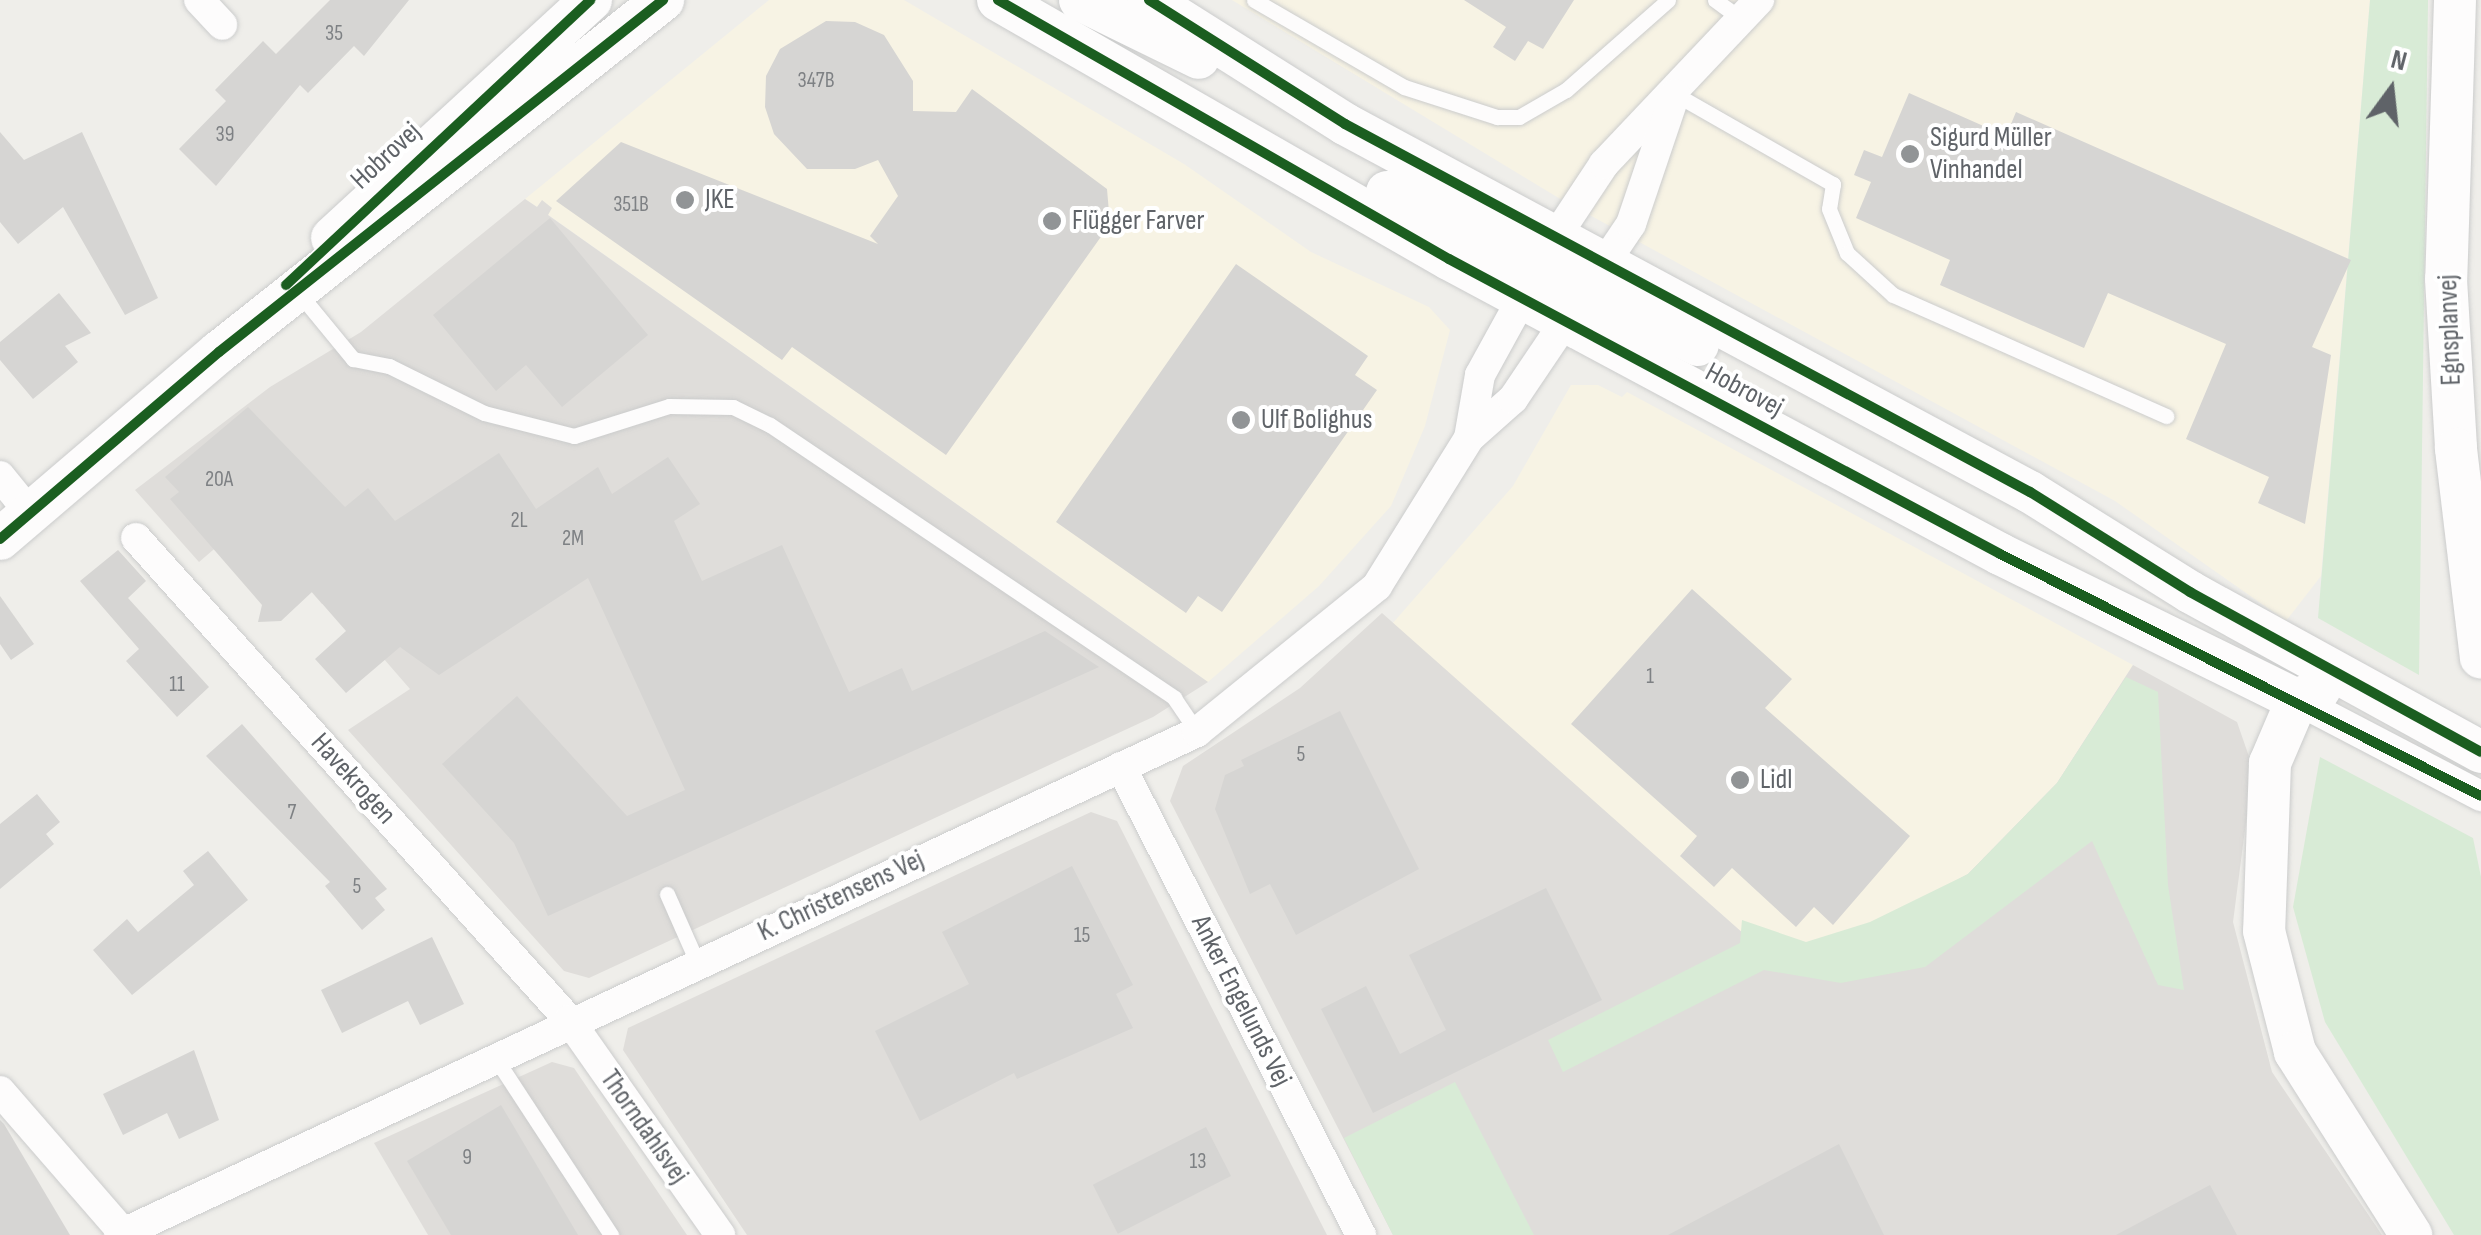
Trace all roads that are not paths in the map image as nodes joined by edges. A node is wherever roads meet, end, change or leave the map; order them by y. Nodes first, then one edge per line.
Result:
1 (198, 0) edge
2 (591, 0) edge
3 (640, 0) edge
4 (663, 0) edge
5 (998, 0) edge
6 (1080, 0) edge
7 (1148, 0) edge
8 (1254, 0) edge
9 (1668, 0) edge
10 (1715, 0) edge
11 (2455, 0) edge
12 (1752, 11) edge
13 (222, 25) dead end
14 (558, 86) junction
15 (1675, 94) junction
16 (1345, 124) junction
17 (1557, 235) junction
18 (1533, 286) junction
19 (294, 287) junction
20 (1585, 290) junction
21 (2166, 416) dead end
22 (1470, 438) junction
23 (0, 476) edge
24 (15, 526) edge
25 (136, 538) dead end
26 (2481, 658) edge
27 (2355, 686) junction
28 (2297, 700) junction
29 (1197, 732) junction
30 (2481, 752) edge
31 (1121, 767) junction
32 (2481, 796) edge
33 (667, 894) dead end
34 (697, 962) junction
35 (570, 1020) junction
36 (494, 1056) junction
37 (0, 1091) edge
38 (122, 1234) edge
39 (611, 1235) edge
40 (720, 1235) edge
41 (1361, 1235) edge
42 (2411, 1235) edge

1 - 13 street
2 - 19 main road, Hobrovej
3 - 14 main road
4 - 14 main road, Hobrovej
5 - 18 main road, Hobrovej
6 - 16 main road
7 - 16 main road, Hobrovej
8 - 9 lane
10 - 12 lane
11 - 26 main road, Egnsplanvej
12 - 15 street, K. Christensens Vej
14 - 19 main road, Hobrovej
15 - 17 street, K. Christensens Vej
15 - 20 street, K. Christensens Vej
15 - 21 lane
16 - 17 main road, Hobrovej
17 - 18 street, K. Christensens Vej
17 - 20 main road, Hobrovej
18 - 20 main road
18 - 20 main road, Hobrovej
18 - 22 street, K. Christensens Vej
19 - 24 main road, Hobrovej
19 - 29 lane
20 - 22 street, K. Christensens Vej
20 - 27 main road, Hobrovej
20 - 28 main road, Hobrovej
22 - 29 street, K. Christensens Vej
23 - 24 street
25 - 35 street, Havekrogen
27 - 28 main road
27 - 30 main road, Hobrovej
28 - 32 street, Hobrovej
28 - 42 main road
29 - 31 street, K. Christensens Vej
31 - 34 street, K. Christensens Vej
31 - 41 street, Anker Engelunds Vej
33 - 34 lane
34 - 35 street, K. Christensens Vej
35 - 36 street, K. Christensens Vej
35 - 40 street, Thorndahlsvej
36 - 38 street, K. Christensens Vej
36 - 39 lane
37 - 38 street

